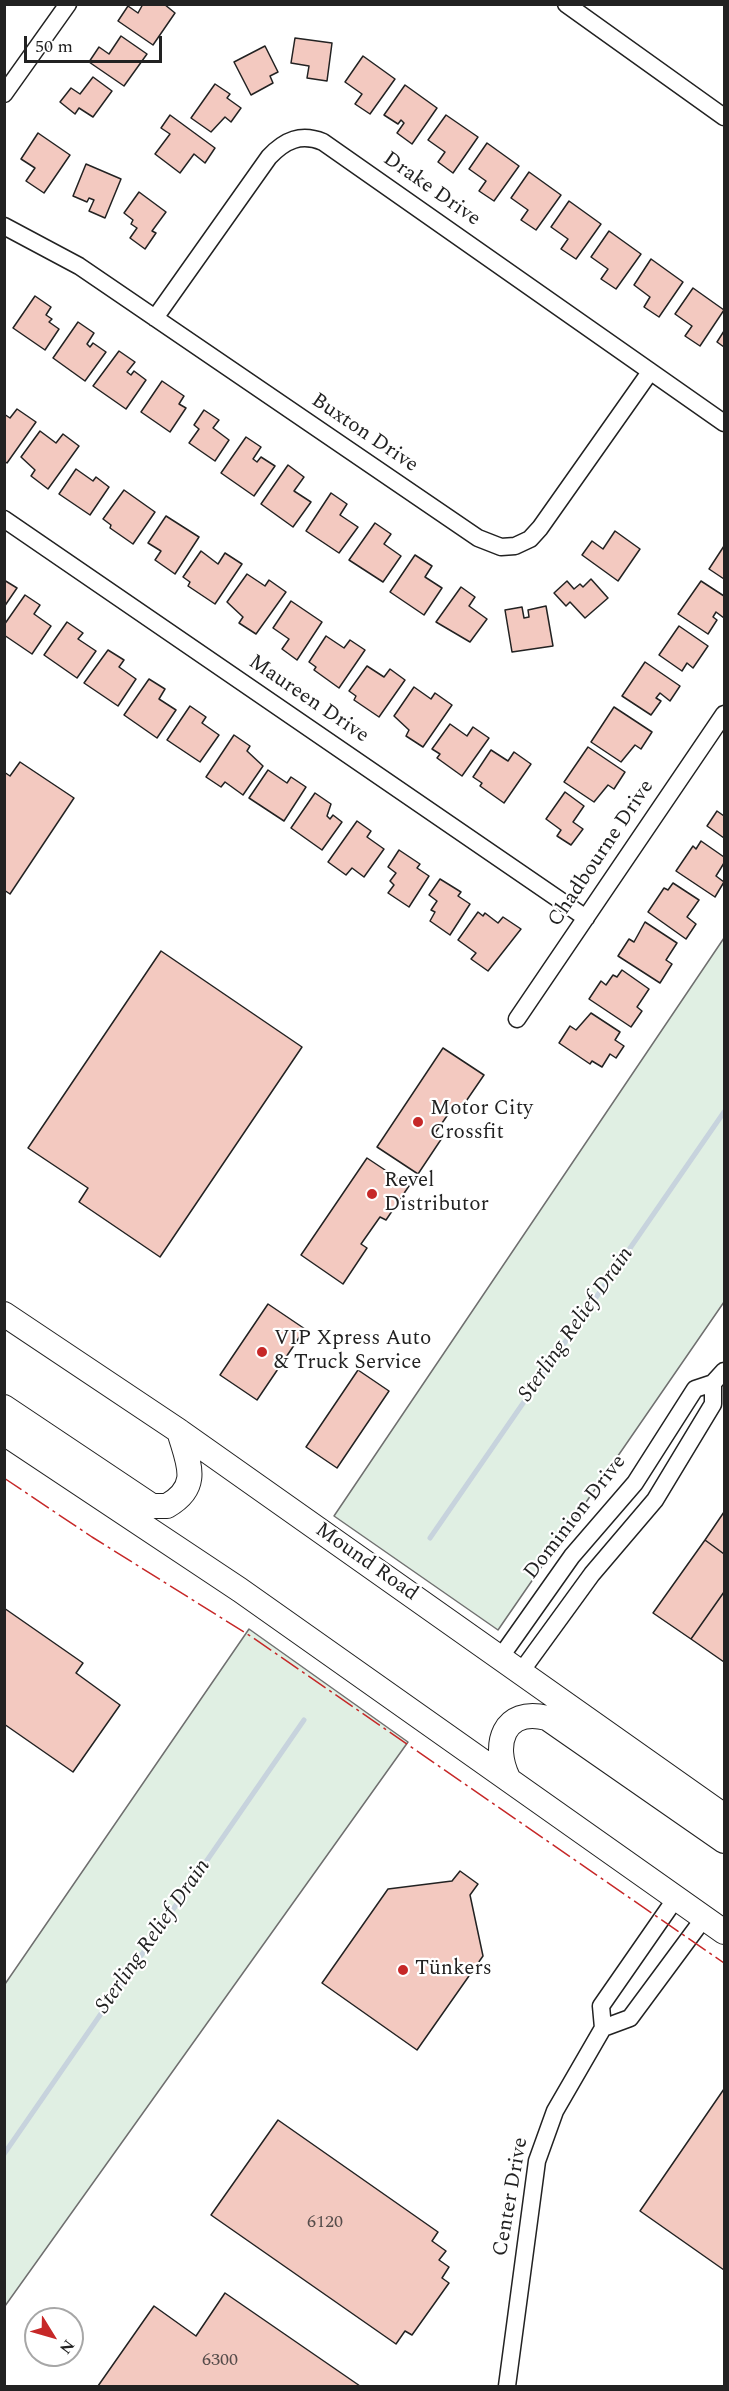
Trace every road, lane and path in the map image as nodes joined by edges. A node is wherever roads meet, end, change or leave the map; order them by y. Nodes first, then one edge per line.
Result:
1 (68, 4) edge
2 (566, 4) edge
3 (4, 94) edge
4 (724, 117) edge
5 (4, 226) edge
6 (155, 318) junction
7 (651, 372) junction
8 (724, 423) edge
9 (4, 519) edge
10 (724, 714) edge
11 (586, 918) junction
12 (517, 1019) dead end
13 (4, 1314) edge
14 (719, 1377) edge
15 (4, 1407) edge
16 (179, 1431) junction
17 (4, 1433) edge
18 (500, 1658) junction
19 (520, 1673) junction
20 (507, 1778) junction
21 (724, 1816) edge
22 (724, 1841) edge
23 (676, 1898) junction
24 (704, 1918) junction
25 (724, 1932) edge
26 (603, 2028) junction
27 (507, 2386) edge

1 - 3 street
2 - 4 street
5 - 6 street, Buxton Drive
6 - 7 street, Buxton Drive
6 - 7 street, Drake Drive
7 - 8 street, Drake Drive
9 - 11 street, Maureen Drive
10 - 11 street, Chadbourne Drive
11 - 12 street, Chadbourne Drive
13 - 16 main road, Mound Road
14 - 18 street, Dominion Drive
14 - 19 street, Dominion Drive
15 - 16 main road
16 - 18 main road, Mound Road
17 - 20 main road
18 - 19 main road, Mound Road
19 - 21 main road, Mound Road
20 - 22 main road
20 - 23 main road
23 - 24 main road
23 - 26 street, Center Drive
24 - 25 main road
24 - 26 street
26 - 27 street, Center Drive

